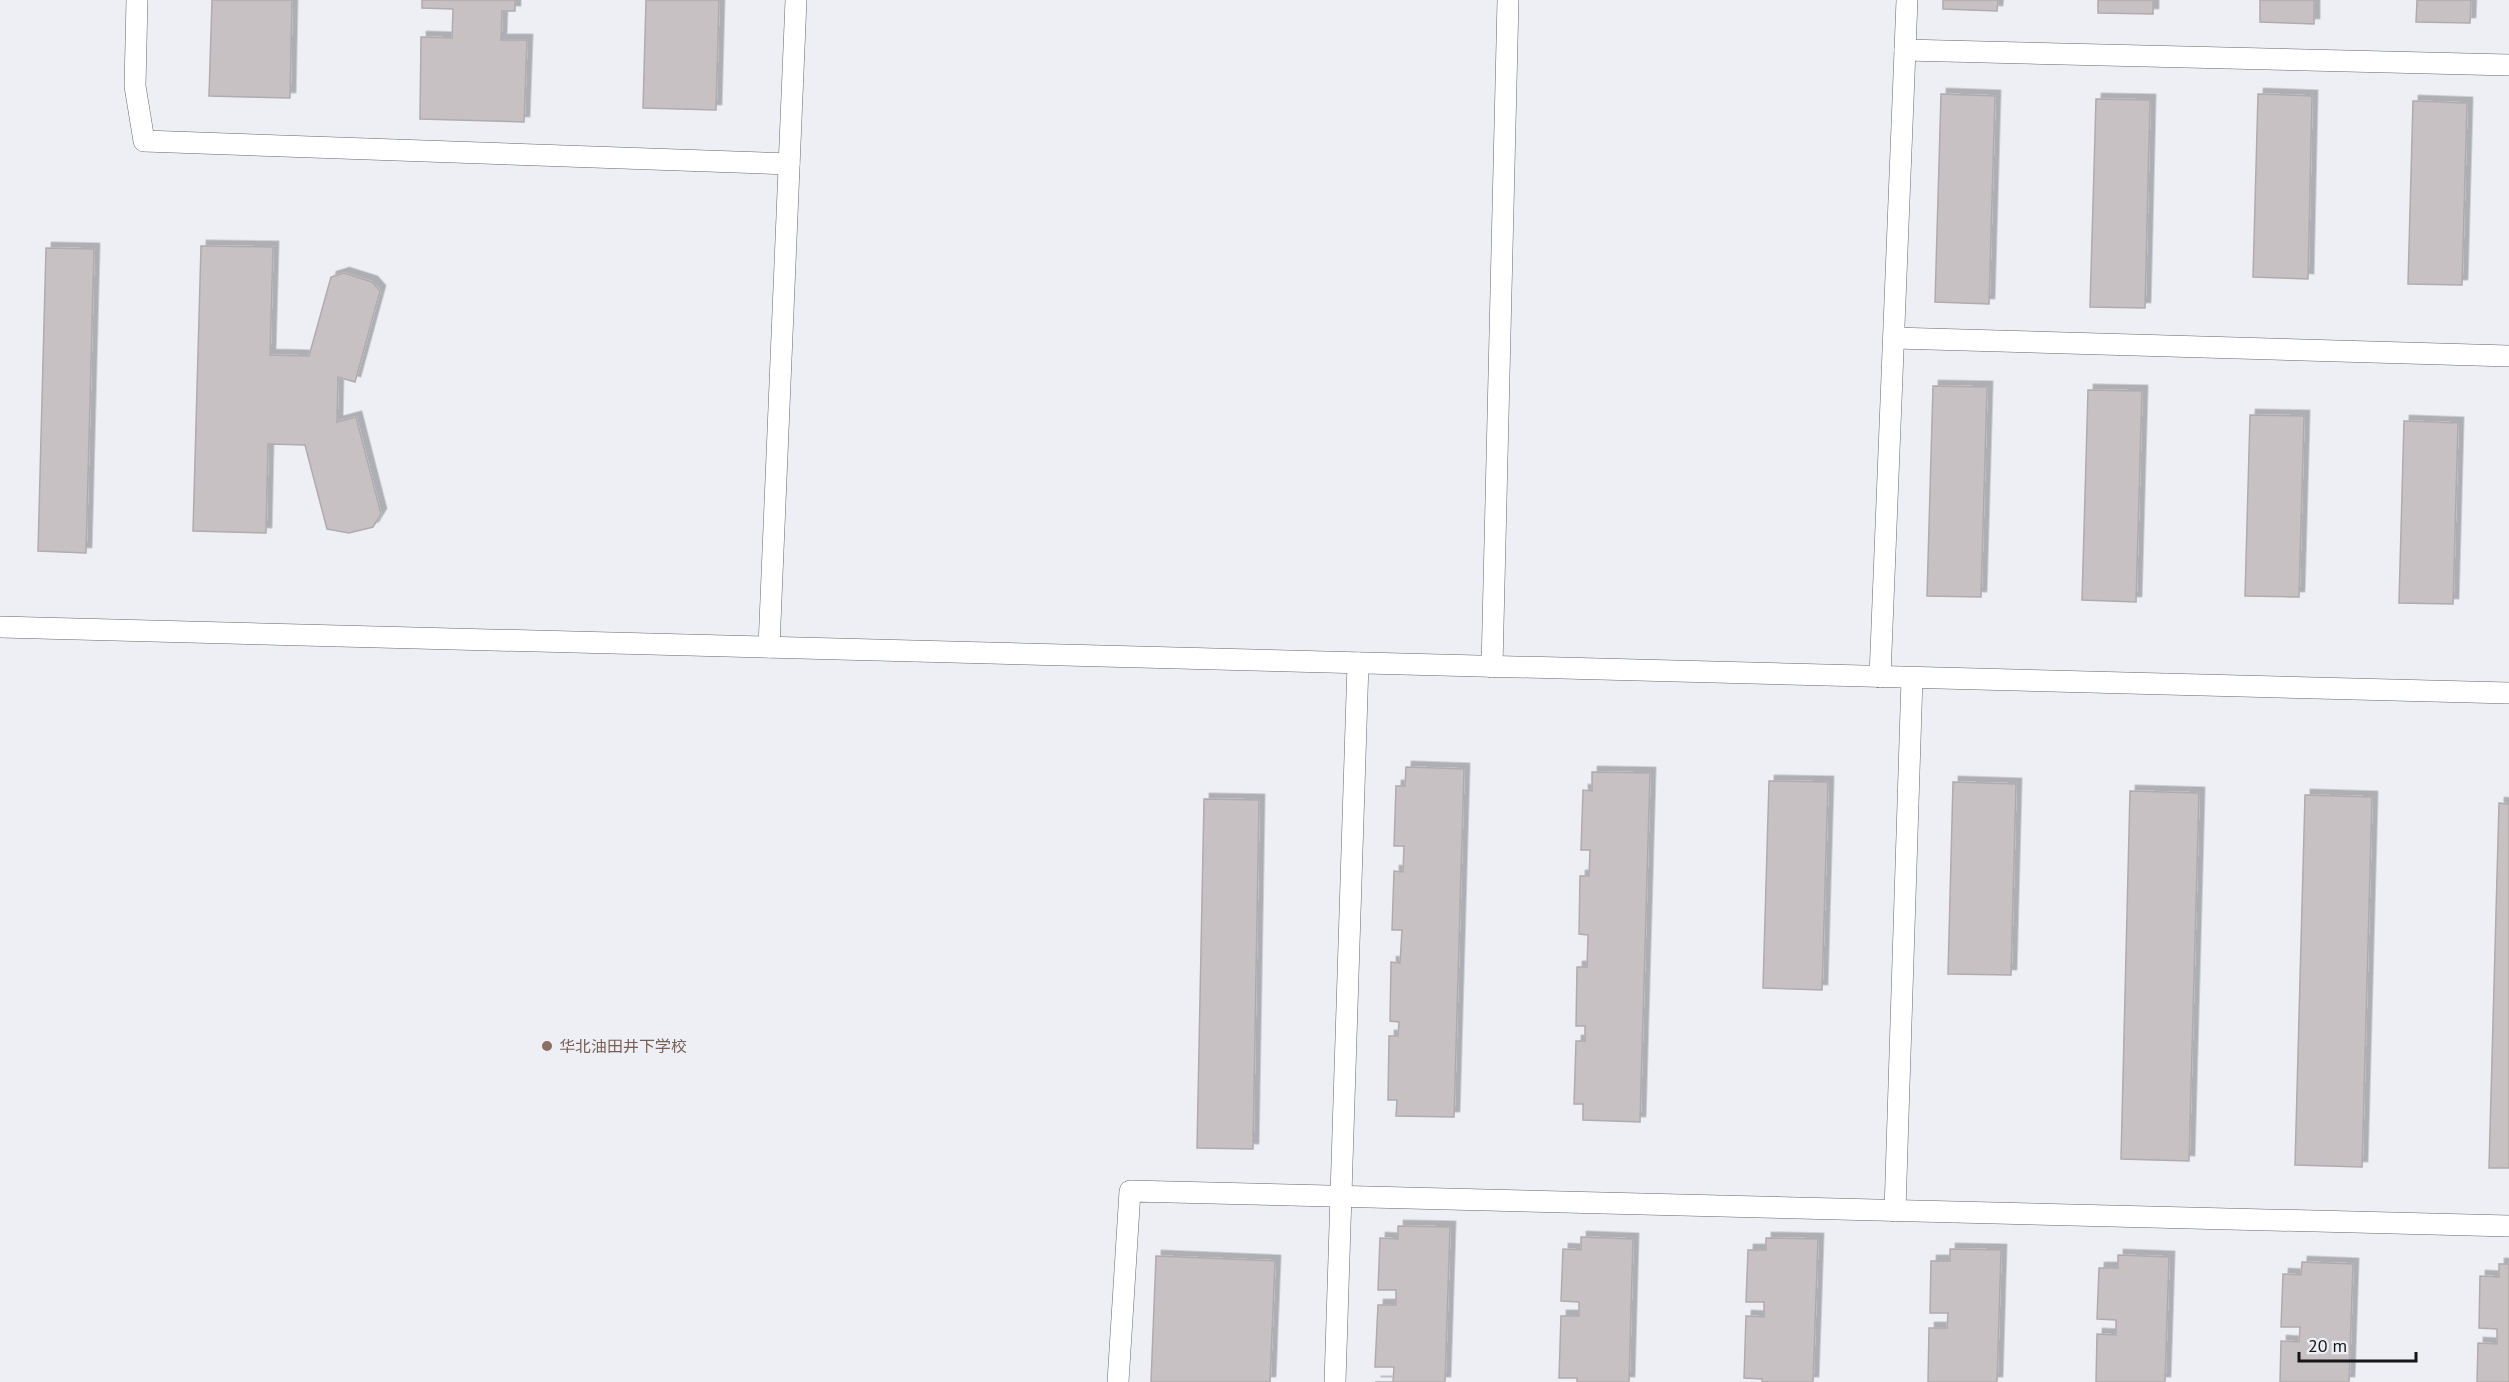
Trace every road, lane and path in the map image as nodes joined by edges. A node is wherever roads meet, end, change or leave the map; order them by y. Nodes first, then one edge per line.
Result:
1 (137, 0) edge
2 (796, 0) edge
3 (1508, 0) edge
4 (1907, 0) edge
5 (1905, 50) junction
6 (2509, 65) edge
7 (789, 164) junction
8 (1894, 338) junction
9 (2509, 356) edge
10 (0, 627) edge
11 (769, 647) junction
12 (1358, 663) junction
13 (1492, 666) junction
14 (1880, 677) junction
15 (1912, 678) junction
16 (2509, 693) edge
17 (1341, 1196) junction
18 (1895, 1210) junction
19 (2509, 1226) edge
20 (1118, 1382) edge
21 (1335, 1382) edge

1 - 7 lane
2 - 7 lane
3 - 13 lane
4 - 5 lane
5 - 6 lane
5 - 8 lane
7 - 11 lane
8 - 9 lane
8 - 14 lane
10 - 11 lane
11 - 12 lane
12 - 13 lane
12 - 17 lane
13 - 14 lane
14 - 15 lane
15 - 16 lane
15 - 18 lane
17 - 18 lane
17 - 20 lane
17 - 21 lane
18 - 19 lane

